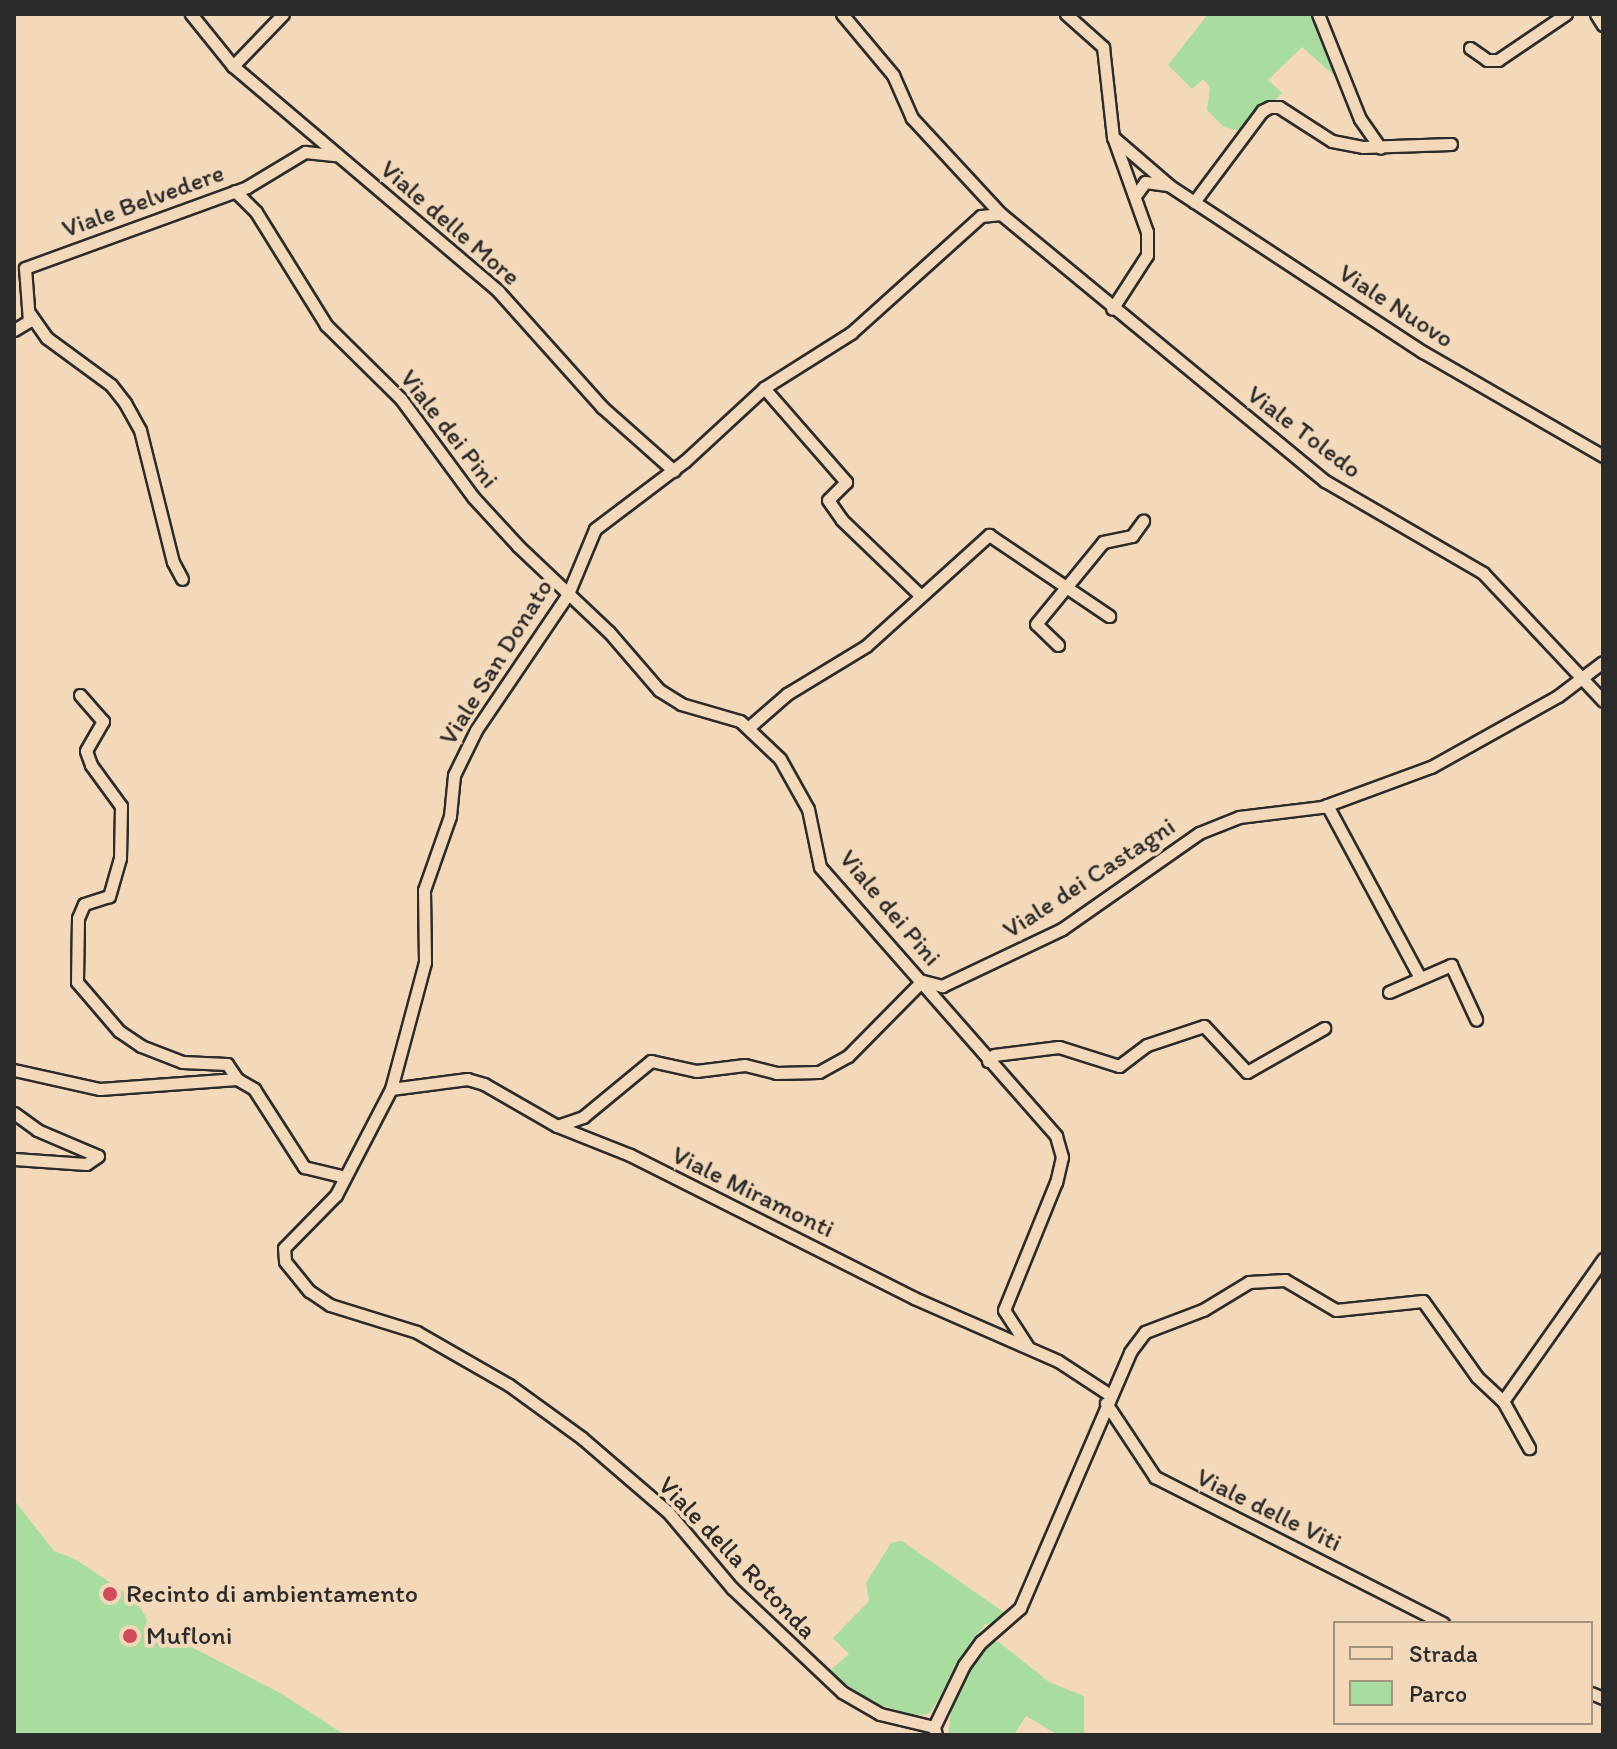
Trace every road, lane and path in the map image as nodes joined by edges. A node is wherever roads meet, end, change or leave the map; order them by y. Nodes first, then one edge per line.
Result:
1 (191, 14) edge
2 (283, 14) edge
3 (842, 14) edge
4 (1066, 14) edge
5 (1318, 14) edge
6 (1566, 14) edge
7 (1596, 14) edge
8 (1603, 25) edge
9 (1470, 48) dead end
10 (233, 66) junction
11 (1113, 137) junction
12 (1451, 144) dead end
13 (1380, 148) junction
14 (340, 156) junction
15 (1144, 166) junction
16 (1124, 169) junction
17 (1154, 181) junction
18 (1170, 186) junction
19 (235, 191) junction
20 (1135, 196) junction
21 (1194, 202) junction
22 (1001, 214) junction
23 (19, 269) edge
24 (1112, 309) junction
25 (30, 314) junction
26 (14, 330) edge
27 (764, 388) junction
28 (1603, 456) edge
29 (674, 471) junction
30 (1143, 521) dead end
31 (182, 579) dead end
32 (1066, 588) junction
33 (568, 594) junction
34 (920, 595) junction
35 (1109, 616) dead end
36 (1058, 645) dead end
37 (1603, 662) edge
38 (1582, 679) junction
39 (80, 695) dead end
40 (1603, 701) edge
41 (748, 728) junction
42 (1327, 805) junction
43 (1419, 976) junction
44 (922, 981) junction
45 (1389, 992) dead end
46 (1476, 1019) dead end
47 (1324, 1028) dead end
48 (988, 1061) junction
49 (14, 1070) edge
50 (237, 1079) junction
51 (391, 1089) junction
52 (14, 1113) edge
53 (557, 1126) junction
54 (14, 1159) edge
55 (345, 1177) junction
56 (1603, 1259) edge
57 (1028, 1347) junction
58 (1108, 1399) junction
59 (1503, 1401) junction
60 (1529, 1448) dead end
61 (1439, 1621) edge
62 (935, 1731) edge

1 - 10 street, Viale delle More
2 - 10 street
3 - 22 street, Viale Toledo
4 - 11 street
5 - 13 street
6 - 9 street
7 - 8 street
10 - 14 street, Viale delle More
11 - 15 street, Viale Nuovo
11 - 16 street
12 - 13 street
13 - 21 street
14 - 19 street, Viale Belvedere
14 - 29 street, Viale delle More
15 - 16 street
15 - 18 street, Viale Nuovo
16 - 17 street, Viale Nuovo
16 - 20 street
17 - 18 street, Viale Nuovo
17 - 20 street
18 - 21 street, Viale Nuovo
19 - 23 street, Viale Belvedere
19 - 33 street, Viale dei Pini
20 - 24 street
21 - 28 street, Viale Nuovo
22 - 24 street, Viale Toledo
22 - 27 street, Viale San Donato
23 - 25 street, Viale Belvedere
24 - 38 street, Viale Toledo
25 - 26 street
25 - 31 street
27 - 29 street, Viale San Donato
27 - 34 street
29 - 33 street, Viale San Donato
30 - 32 street
32 - 34 street
32 - 35 street
32 - 36 street
33 - 41 street, Viale dei Pini
33 - 51 street, Viale San Donato
34 - 41 street
37 - 38 street, Viale dei Castagni
38 - 40 street, Viale Toledo
38 - 42 street, Viale dei Castagni
39 - 50 street
41 - 44 street, Viale dei Pini
42 - 43 street
42 - 44 street, Viale dei Castagni
43 - 45 street
43 - 46 street
44 - 48 street, Viale dei Pini
44 - 53 street
47 - 48 street
48 - 57 street, Viale dei Pini
49 - 50 street
50 - 55 street
51 - 53 street, Viale Miramonti
51 - 55 street, Viale San Donato
52 - 54 street
53 - 57 street, Viale Miramonti
55 - 62 street, Viale della Rotonda
56 - 59 street
57 - 58 street, Viale Miramonti
58 - 59 street
58 - 61 street, Viale delle Viti
58 - 62 street
59 - 60 street

